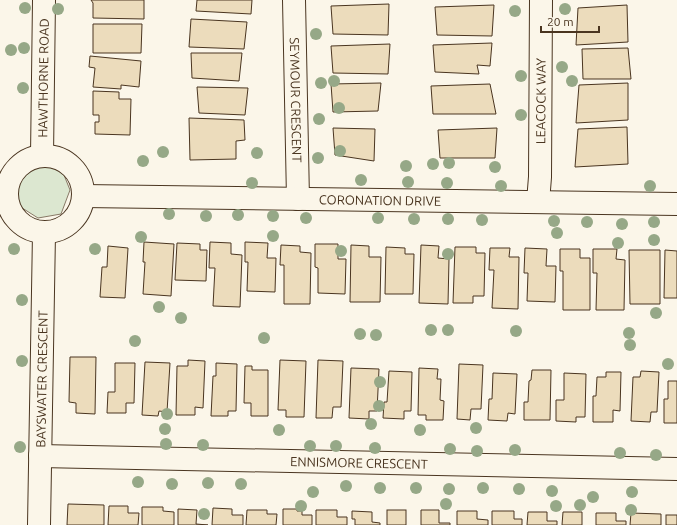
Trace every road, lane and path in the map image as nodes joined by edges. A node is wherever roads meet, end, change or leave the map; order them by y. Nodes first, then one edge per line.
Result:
1 (44, 0) edge
2 (294, 0) edge
3 (541, 0) edge
4 (42, 156) junction
5 (3, 190) edge
6 (83, 196) junction
7 (298, 199) junction
8 (538, 202) junction
9 (677, 204) edge
10 (44, 233) junction
11 (40, 456) junction
12 (677, 469) edge
13 (39, 525) edge

1 - 4 street, HAWTHORNE ROAD
2 - 7 street, SEYMOUR CRESCENT
3 - 8 street, LEACOCK WAY
4 - 5 street
4 - 6 street
5 - 10 street
6 - 7 street, CORONATION DRIVE
6 - 10 street
7 - 8 street, CORONATION DRIVE
8 - 9 street, CORONATION DRIVE
10 - 11 street, BAYSWATER CRESCENT
11 - 12 street, ENNISMORE CRESCENT
11 - 13 street, BAYSWATER CRESCENT

